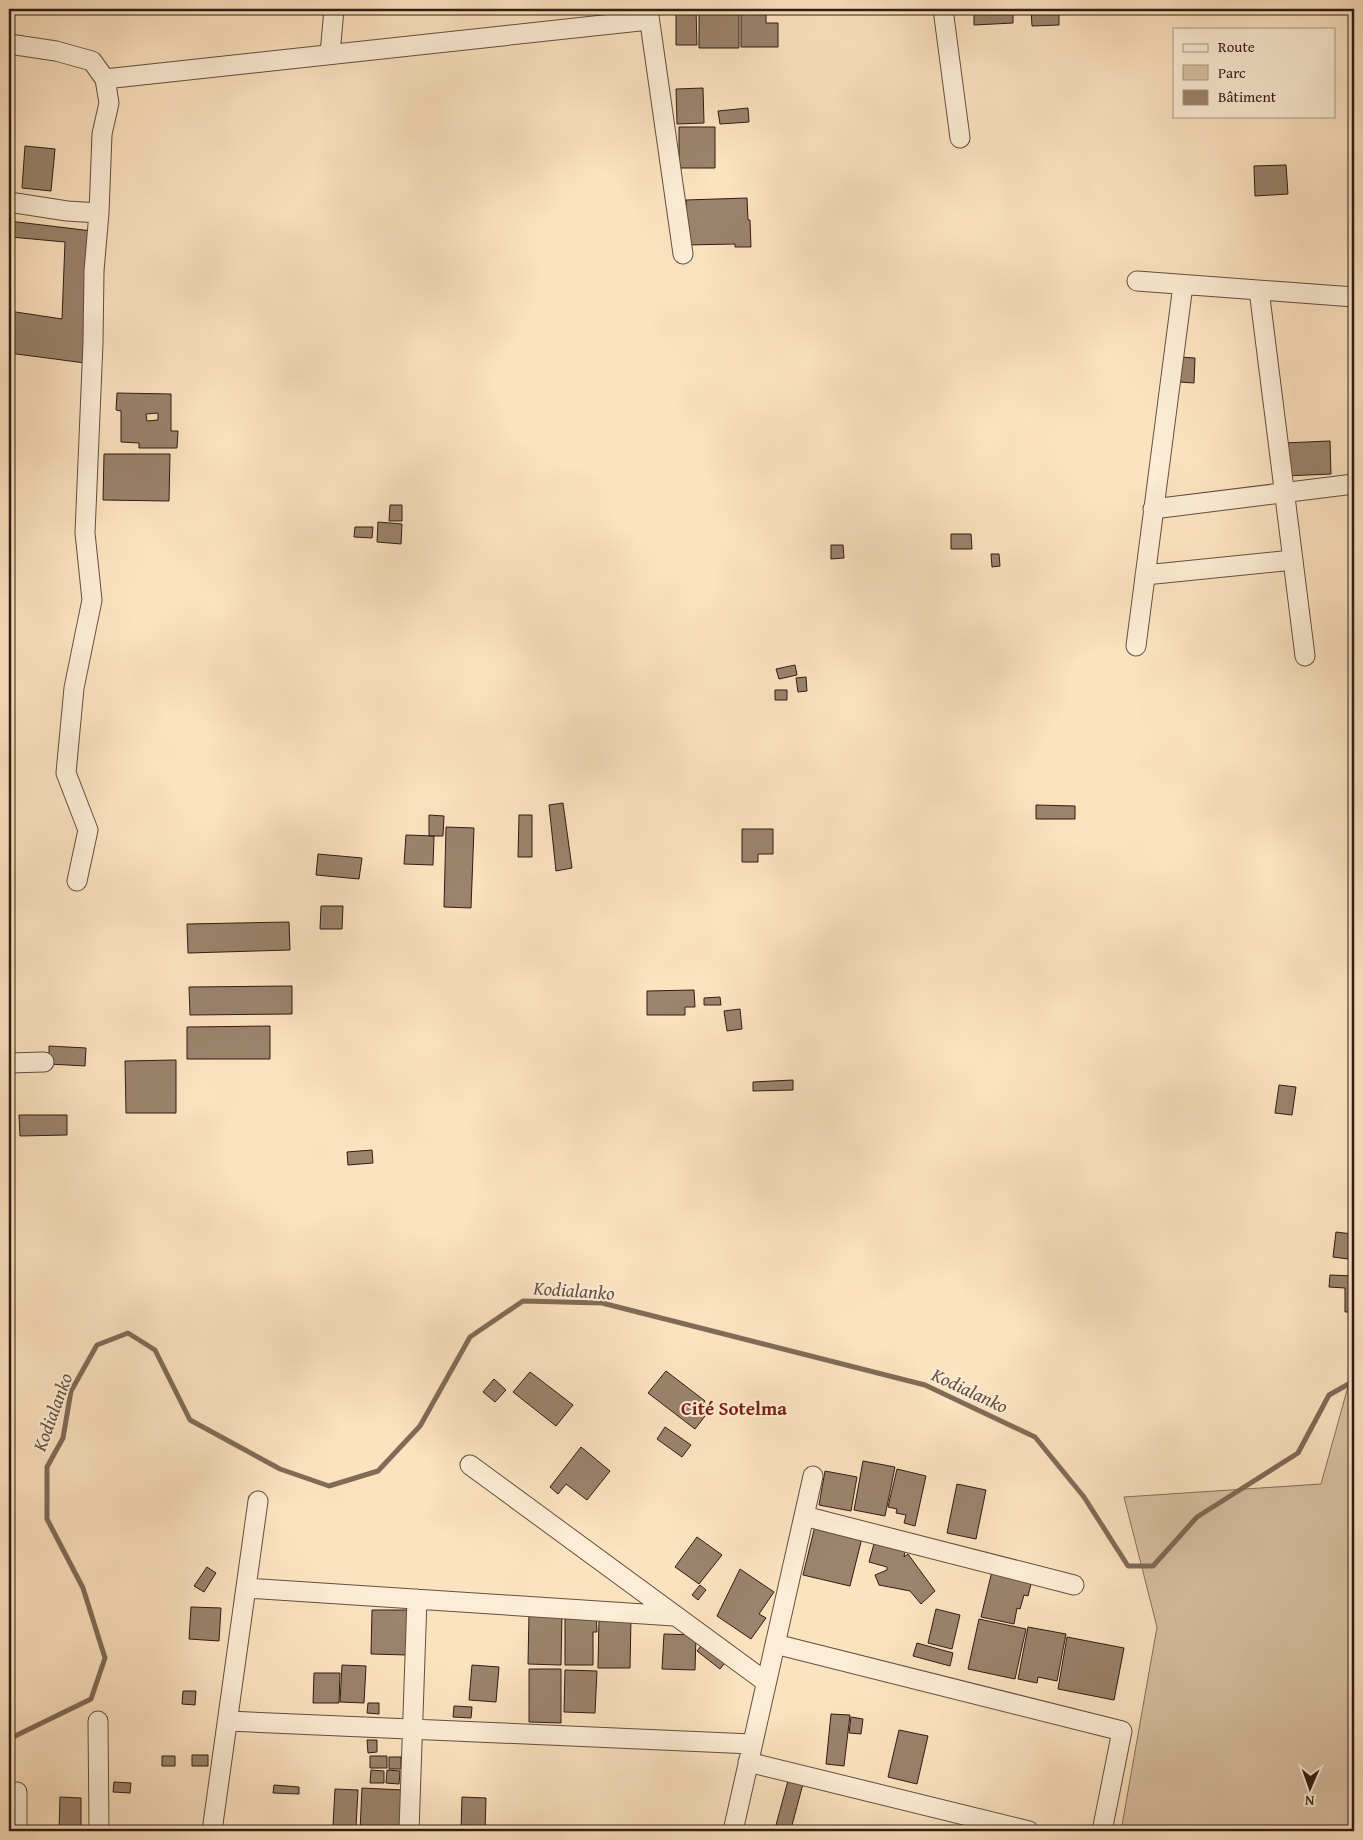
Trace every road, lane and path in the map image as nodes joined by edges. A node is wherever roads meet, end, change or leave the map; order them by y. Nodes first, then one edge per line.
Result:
1 (334, 9) edge
2 (943, 9) edge
3 (649, 15) edge
4 (9, 44) edge
5 (330, 54) junction
6 (105, 78) junction
7 (960, 138) dead end
8 (9, 202) edge
9 (99, 214) junction
10 (682, 254) dead end
11 (1137, 282) dead end
12 (1183, 285) junction
13 (1259, 290) junction
14 (1354, 296) edge
15 (1354, 484) edge
16 (1285, 493) junction
17 (1154, 509) junction
18 (1293, 560) junction
19 (1145, 575) junction
20 (1136, 646) dead end
21 (1306, 656) dead end
22 (77, 881) dead end
23 (44, 1062) dead end
24 (9, 1063) edge
25 (470, 1465) dead end
26 (813, 1476) dead end
27 (258, 1501) dead end
28 (804, 1516) junction
29 (1074, 1585) dead end
30 (246, 1588) junction
31 (418, 1599) junction
32 (674, 1616) junction
33 (775, 1644) junction
34 (766, 1682) junction
35 (98, 1721) dead end
36 (228, 1721) junction
37 (413, 1728) junction
38 (752, 1744) junction
39 (748, 1762) junction
40 (17, 1792) dead end
41 (17, 1831) edge
42 (99, 1831) edge
43 (212, 1831) edge
44 (409, 1831) edge
45 (733, 1831) edge
46 (1030, 1831) edge
47 (1102, 1831) edge

1 - 5 street
2 - 7 street
3 - 5 street
3 - 10 street
4 - 6 street
5 - 6 street
6 - 9 street
8 - 9 street
9 - 22 street
11 - 12 street
12 - 13 street
12 - 17 street
13 - 14 street
13 - 16 street
15 - 16 street
16 - 17 street
16 - 18 street
17 - 19 street
18 - 19 street
18 - 21 street
19 - 20 street
23 - 24 street
25 - 32 street
26 - 28 street
27 - 30 street
28 - 29 street
28 - 33 street
30 - 31 street
30 - 36 street
31 - 32 street
31 - 37 street
32 - 34 street
33 - 34 street
33 - 47 street
34 - 38 street
35 - 42 street
36 - 37 street
36 - 43 street
37 - 38 street
37 - 44 street
38 - 39 street
39 - 45 street
39 - 46 street
40 - 41 street

